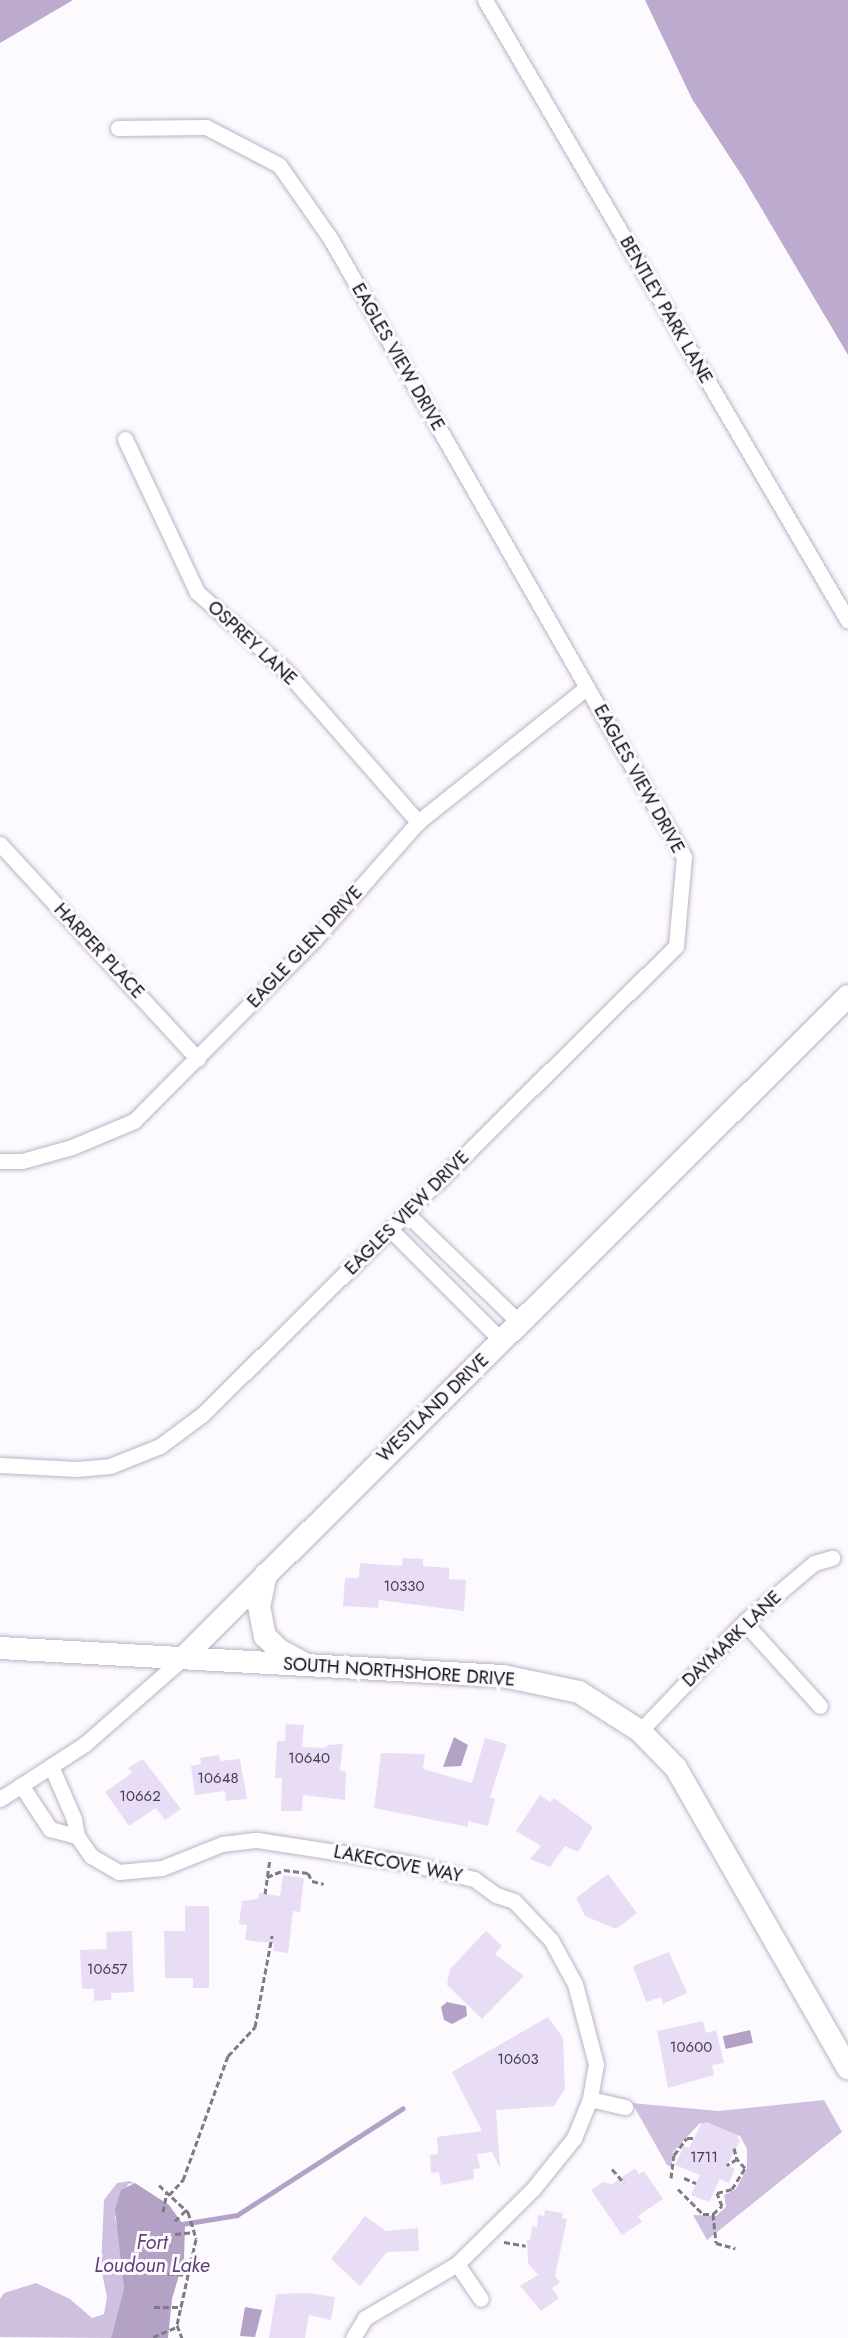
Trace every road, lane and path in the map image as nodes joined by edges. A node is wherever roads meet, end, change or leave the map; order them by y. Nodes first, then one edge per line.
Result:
1 (485, 0) edge
2 (118, 128) dead end
3 (125, 439) dead end
4 (848, 621) edge
5 (587, 687) junction
6 (418, 822) junction
7 (0, 844) edge
8 (848, 996) edge
9 (198, 1059) junction
10 (0, 1161) edge
11 (407, 1214) junction
12 (391, 1230) junction
13 (520, 1323) junction
14 (502, 1341) junction
15 (0, 1465) edge
16 (832, 1558) dead end
17 (266, 1574) junction
18 (744, 1622) junction
19 (0, 1648) edge
20 (183, 1658) junction
21 (310, 1666) junction
22 (820, 1706) dead end
23 (640, 1731) junction
24 (51, 1766) junction
25 (21, 1785) junction
26 (0, 1798) edge
27 (76, 1836) junction
28 (272, 1841) junction
29 (267, 1877) junction
30 (324, 1884) dead end
31 (264, 1894) dead end
32 (272, 1936) dead end
33 (848, 2068) edge
34 (590, 2099) junction
35 (625, 2107) dead end
36 (696, 2138) dead end
37 (734, 2148) dead end
38 (737, 2159) junction
39 (727, 2165) dead end
40 (612, 2169) dead end
41 (671, 2178) dead end
42 (684, 2178) dead end
43 (624, 2183) dead end
44 (696, 2183) dead end
45 (159, 2186) dead end
46 (678, 2189) dead end
47 (168, 2194) junction
48 (187, 2211) junction
49 (163, 2212) dead end
50 (713, 2214) junction
51 (176, 2221) dead end
52 (195, 2232) junction
53 (176, 2234) dead end
54 (516, 2244) dead end
55 (526, 2246) dead end
56 (735, 2248) dead end
57 (457, 2264) junction
58 (159, 2273) dead end
59 (189, 2275) junction
60 (481, 2299) dead end
61 (154, 2307) dead end
62 (182, 2307) junction
63 (177, 2327) junction
64 (153, 2337) edge
65 (180, 2337) edge
66 (352, 2338) edge

1 - 4 street, BENTLEY PARK LANE
2 - 5 street, EAGLES VIEW DRIVE
3 - 6 street, OSPREY LANE
5 - 6 street, EAGLE GLEN DRIVE
5 - 11 street, EAGLES VIEW DRIVE
6 - 9 street, EAGLE GLEN DRIVE
7 - 9 street, HARPER PLACE
8 - 13 main road, WESTLAND DRIVE
9 - 10 street, EAGLE GLEN DRIVE
11 - 12 street, EAGLES VIEW DRIVE
11 - 13 street
12 - 14 street
12 - 15 street, EAGLES VIEW DRIVE
13 - 14 main road, WESTLAND DRIVE
14 - 17 main road, WESTLAND DRIVE
16 - 18 street, DAYMARK LANE
17 - 20 main road, WESTLAND DRIVE
17 - 21 main road
18 - 22 street
18 - 23 street, DAYMARK LANE
19 - 20 main road, SOUTH NORTHSHORE DRIVE
20 - 21 main road, SOUTH NORTHSHORE DRIVE
20 - 24 street, WESTLAND DRIVE
21 - 23 main road, SOUTH NORTHSHORE DRIVE
23 - 33 main road, SOUTH NORTHSHORE DRIVE
24 - 25 street, WESTLAND DRIVE
24 - 27 street, LAKECOVE WAY
25 - 26 street, WESTLAND DRIVE
25 - 27 street
27 - 28 street, LAKECOVE WAY
28 - 29 path
28 - 34 street, LAKECOVE WAY
29 - 30 path
29 - 31 path
32 - 47 path
34 - 35 street
34 - 57 street, LAKECOVE WAY
36 - 41 path
37 - 38 path
38 - 39 path
38 - 50 path
40 - 43 path
42 - 44 path
45 - 47 path
46 - 50 path
47 - 48 path
47 - 49 path
48 - 51 path
48 - 52 path
50 - 56 path
52 - 53 path
52 - 59 path
54 - 55 path
57 - 60 street
57 - 66 street, LAKECOVE WAY
58 - 59 path
59 - 62 path
61 - 62 path
62 - 63 path
63 - 64 path
63 - 65 path

